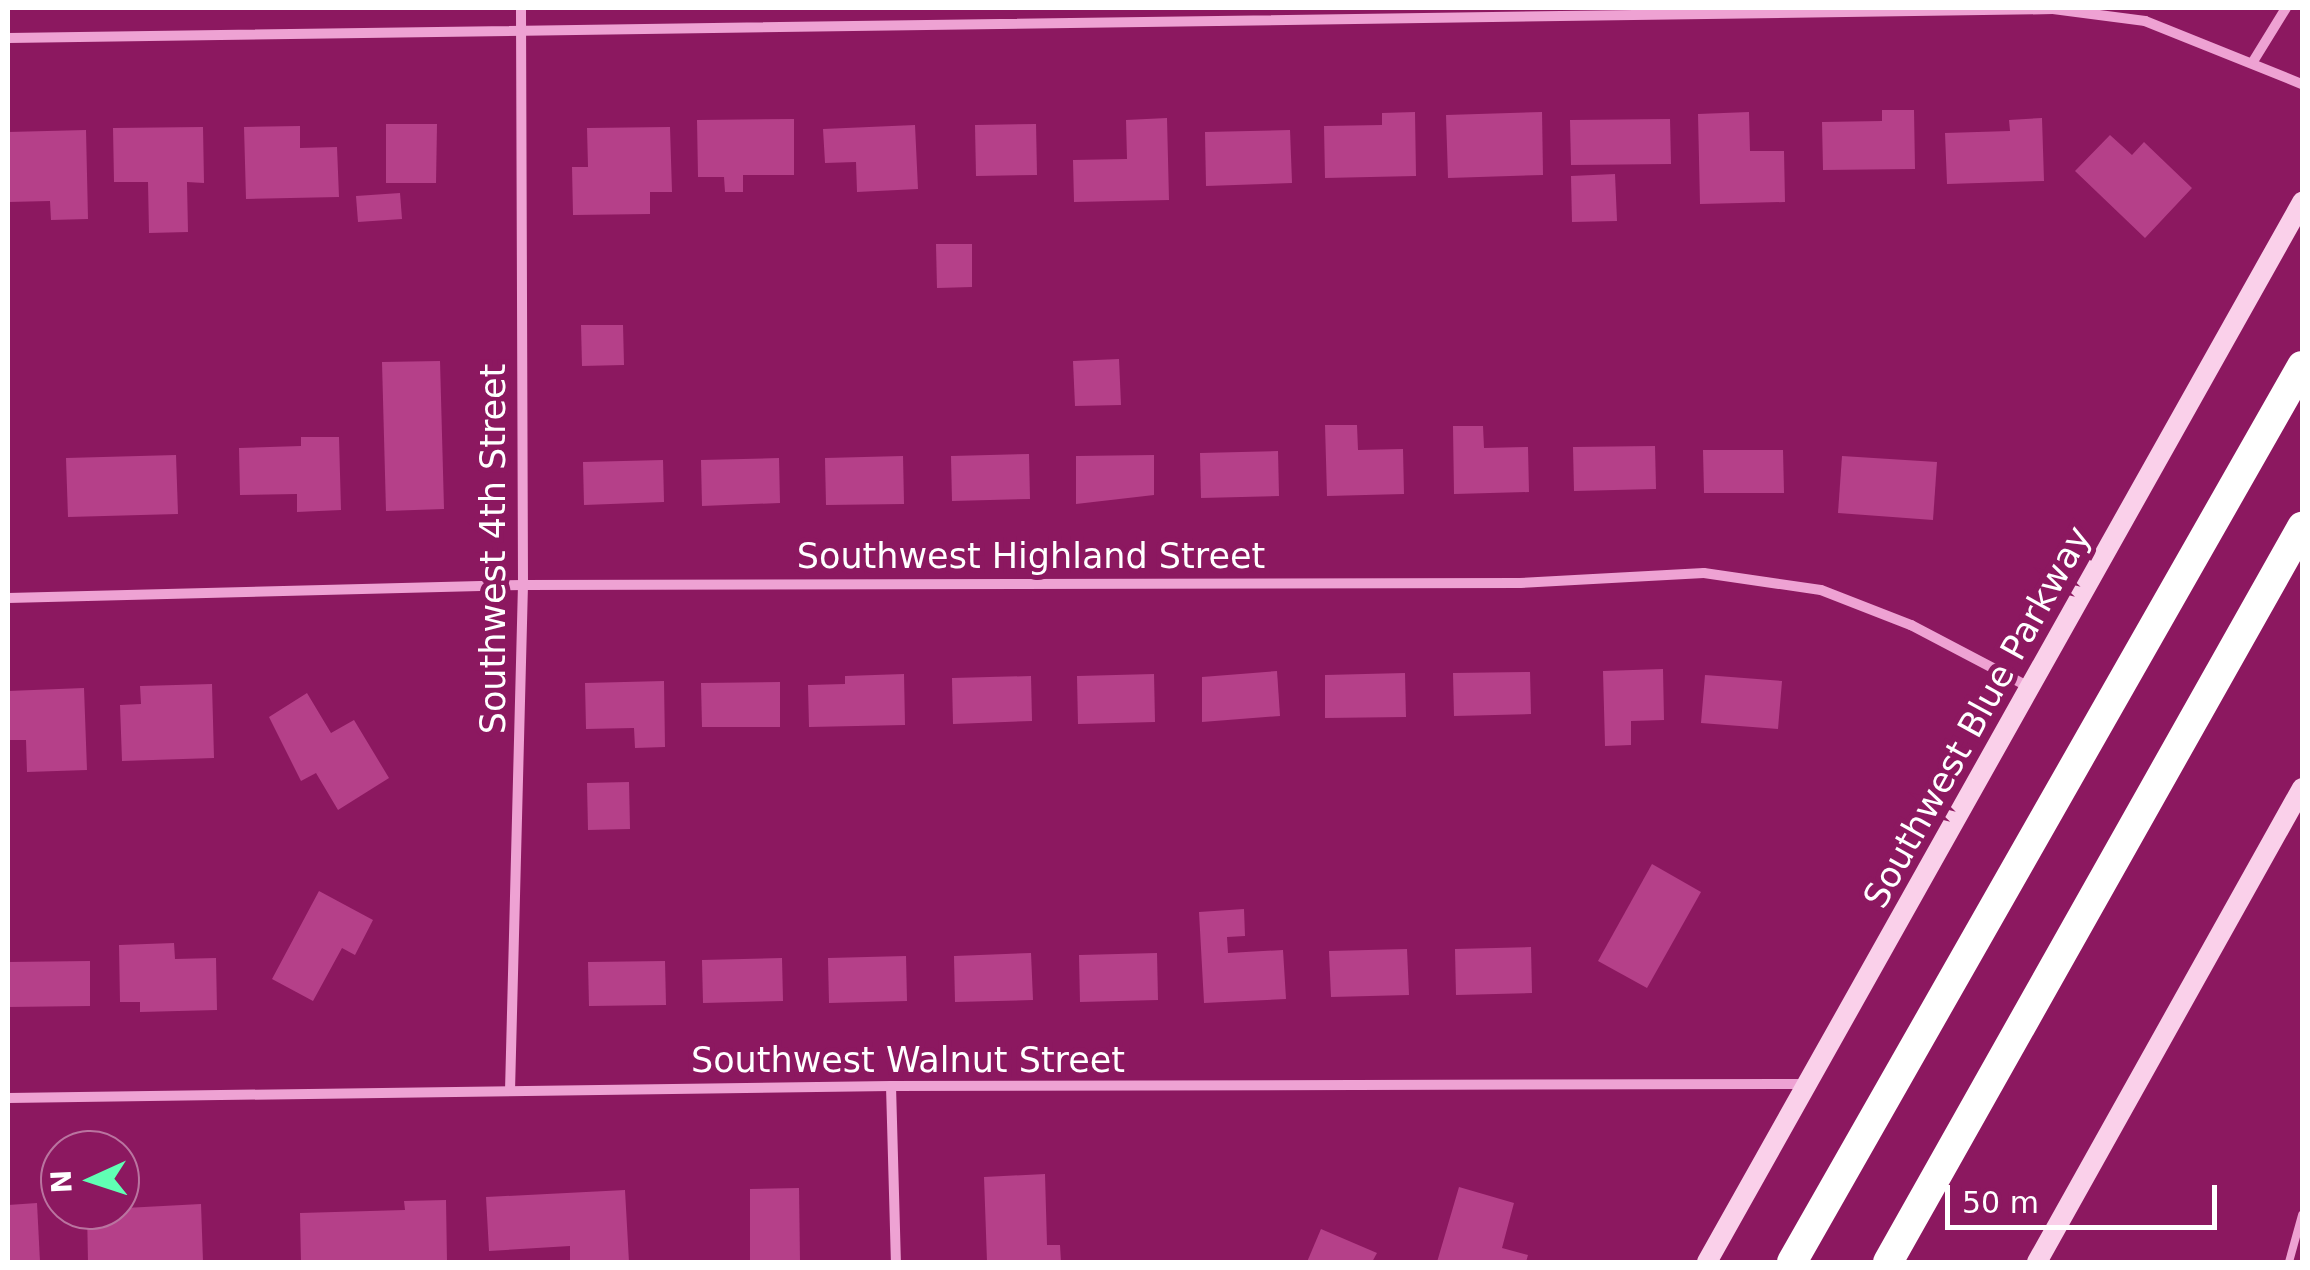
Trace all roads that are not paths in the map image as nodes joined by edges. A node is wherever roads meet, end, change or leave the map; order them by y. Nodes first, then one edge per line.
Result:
1 (520, 8) edge
2 (2286, 8) edge
3 (521, 30) junction
4 (8, 38) edge
5 (2254, 60) junction
6 (2302, 84) edge
7 (2302, 202) edge
8 (2302, 366) edge
9 (2302, 527) edge
10 (523, 585) junction
11 (8, 598) edge
12 (2031, 688) junction
13 (2302, 788) edge
14 (1810, 1084) junction
15 (891, 1086) junction
16 (510, 1091) junction
17 (8, 1098) edge
18 (2302, 1214) edge
19 (896, 1262) edge
20 (1707, 1262) edge
21 (1792, 1262) edge
22 (1888, 1262) edge
23 (2036, 1262) edge
24 (2289, 1262) edge

1 - 3 street, Southwest 4th Street
2 - 5 street
3 - 4 street
3 - 5 street
3 - 10 street, Southwest 4th Street
5 - 6 street
7 - 12 street, Southwest Blue Parkway
8 - 21 highway
9 - 22 highway
10 - 11 street, Southwest Highland Street
10 - 12 street, Southwest Highland Street
10 - 16 street, Southwest 4th Street
12 - 14 street, Southwest Blue Parkway
13 - 23 street
14 - 15 street, Southwest Walnut Street
14 - 20 street, Southwest Blue Parkway
15 - 16 street, Southwest Walnut Street
15 - 19 street
16 - 17 street, Southwest Walnut Street
18 - 24 lane

